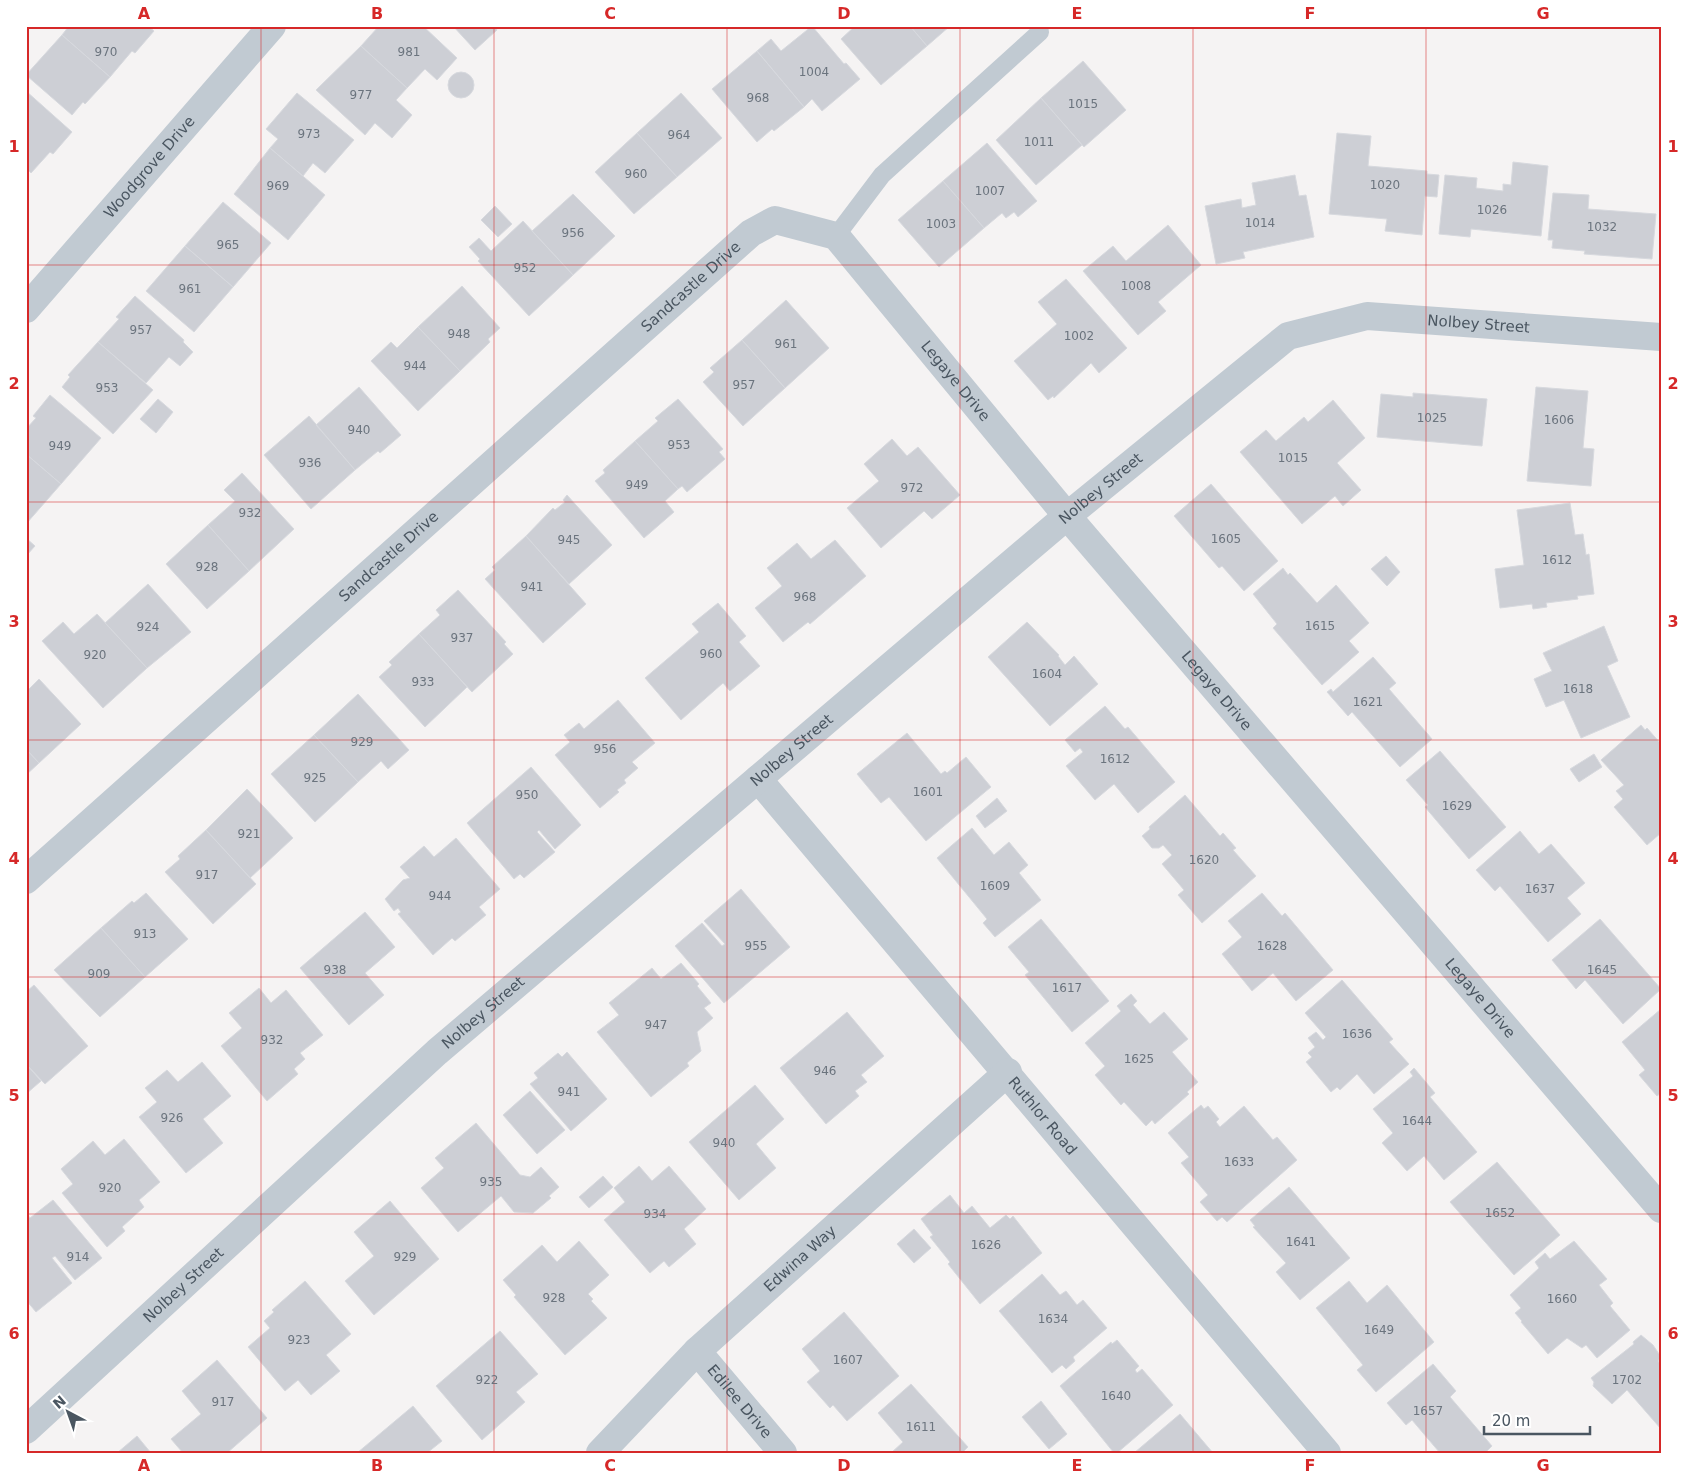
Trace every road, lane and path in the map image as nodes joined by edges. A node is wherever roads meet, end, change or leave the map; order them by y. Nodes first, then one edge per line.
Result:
1 (272, 26) edge
2 (1040, 32) dead end
3 (836, 236) junction
4 (26, 309) edge
5 (1661, 337) edge
6 (1067, 516) junction
7 (758, 779) junction
8 (26, 880) edge
9 (1008, 1072) junction
10 (1661, 1209) edge
11 (697, 1351) junction
12 (26, 1430) edge
13 (600, 1453) edge
14 (783, 1453) edge
15 (1328, 1453) edge

1 - 4 street, Woodgrove Drive
2 - 3 lane
3 - 6 street, Legaye Drive
3 - 8 street, Sandcastle Drive
5 - 6 street, Nolbey Street
6 - 7 street, Nolbey Street
6 - 10 street, Legaye Drive
7 - 9 street, Ruthlor Road
7 - 12 street, Nolbey Street
9 - 11 street, Edwina Way
9 - 15 street, Ruthlor Road
11 - 13 street, Edwina Way
11 - 14 street, Edilee Drive

